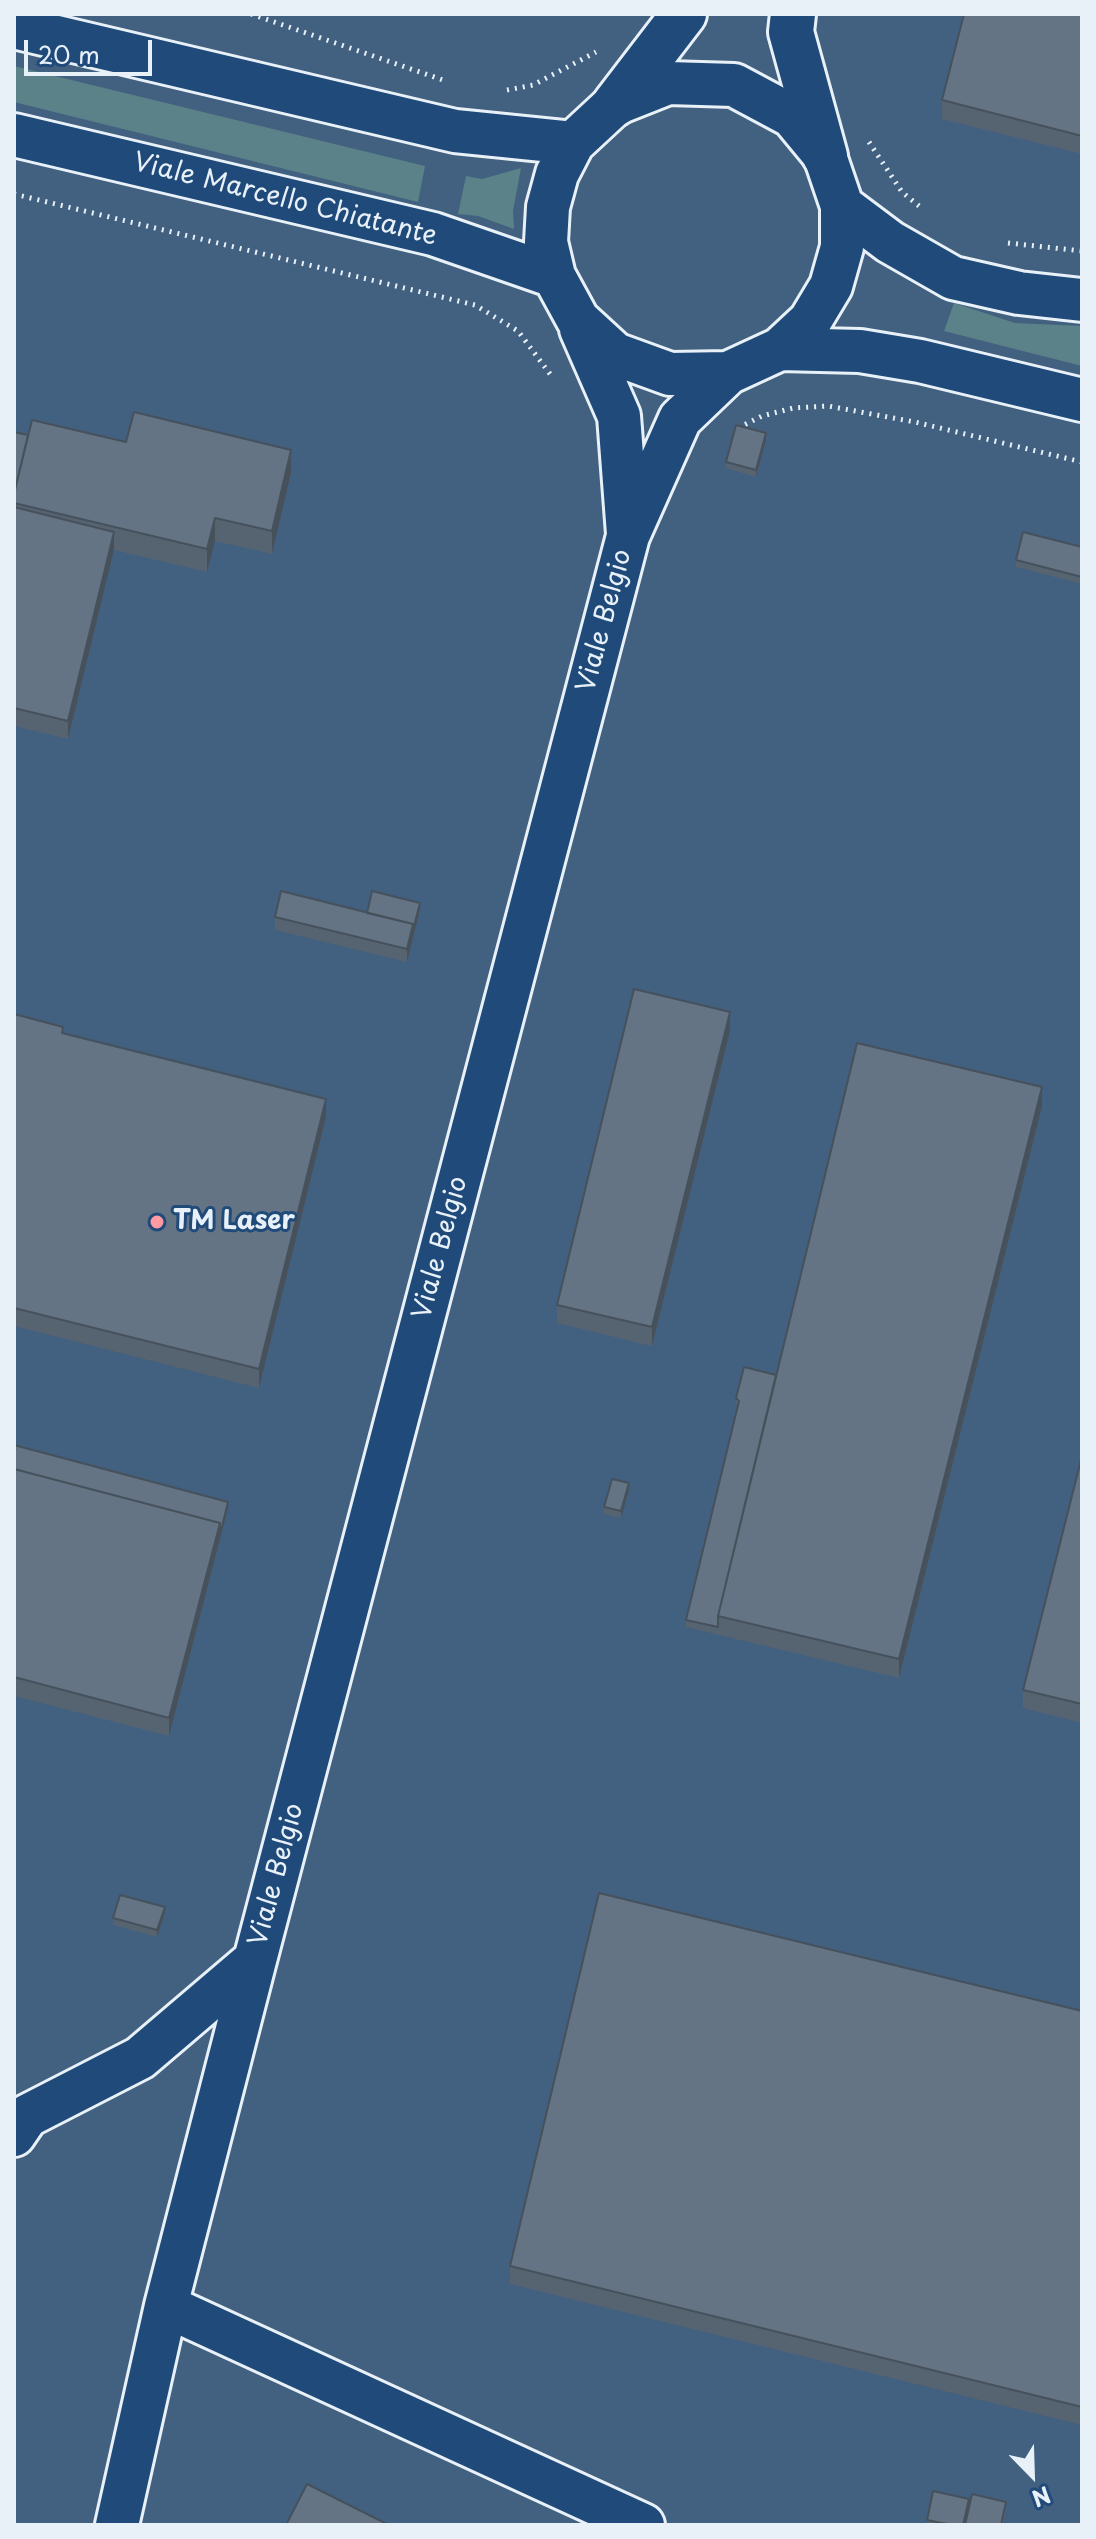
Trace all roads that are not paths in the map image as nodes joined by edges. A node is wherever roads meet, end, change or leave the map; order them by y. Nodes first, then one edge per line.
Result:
1 (684, 14) edge
2 (793, 14) edge
3 (25, 25) edge
4 (615, 104) junction
5 (14, 135) edge
6 (573, 143) junction
7 (825, 156) junction
8 (842, 206) junction
9 (554, 276) junction
10 (1082, 300) edge
11 (578, 320) junction
12 (780, 349) junction
13 (728, 373) junction
14 (1082, 400) edge
15 (628, 536) junction
16 (255, 1960) junction
17 (14, 2135) edge
18 (166, 2306) junction
19 (117, 2525) edge
20 (643, 2525) edge

1 - 4 main road
2 - 7 main road
3 - 6 street
4 - 6 street
4 - 7 street
5 - 9 street, Viale Marcello Chiatante
6 - 9 street
7 - 8 street
8 - 10 street
8 - 12 street
9 - 11 street
11 - 13 street
11 - 15 street, Viale Belgio
12 - 13 street
12 - 14 street
13 - 15 street, Viale Belgio
15 - 16 street, Viale Belgio
16 - 17 street, Viale Belgio
16 - 18 street, Viale Belgio
18 - 19 street, Viale Belgio
18 - 20 street

